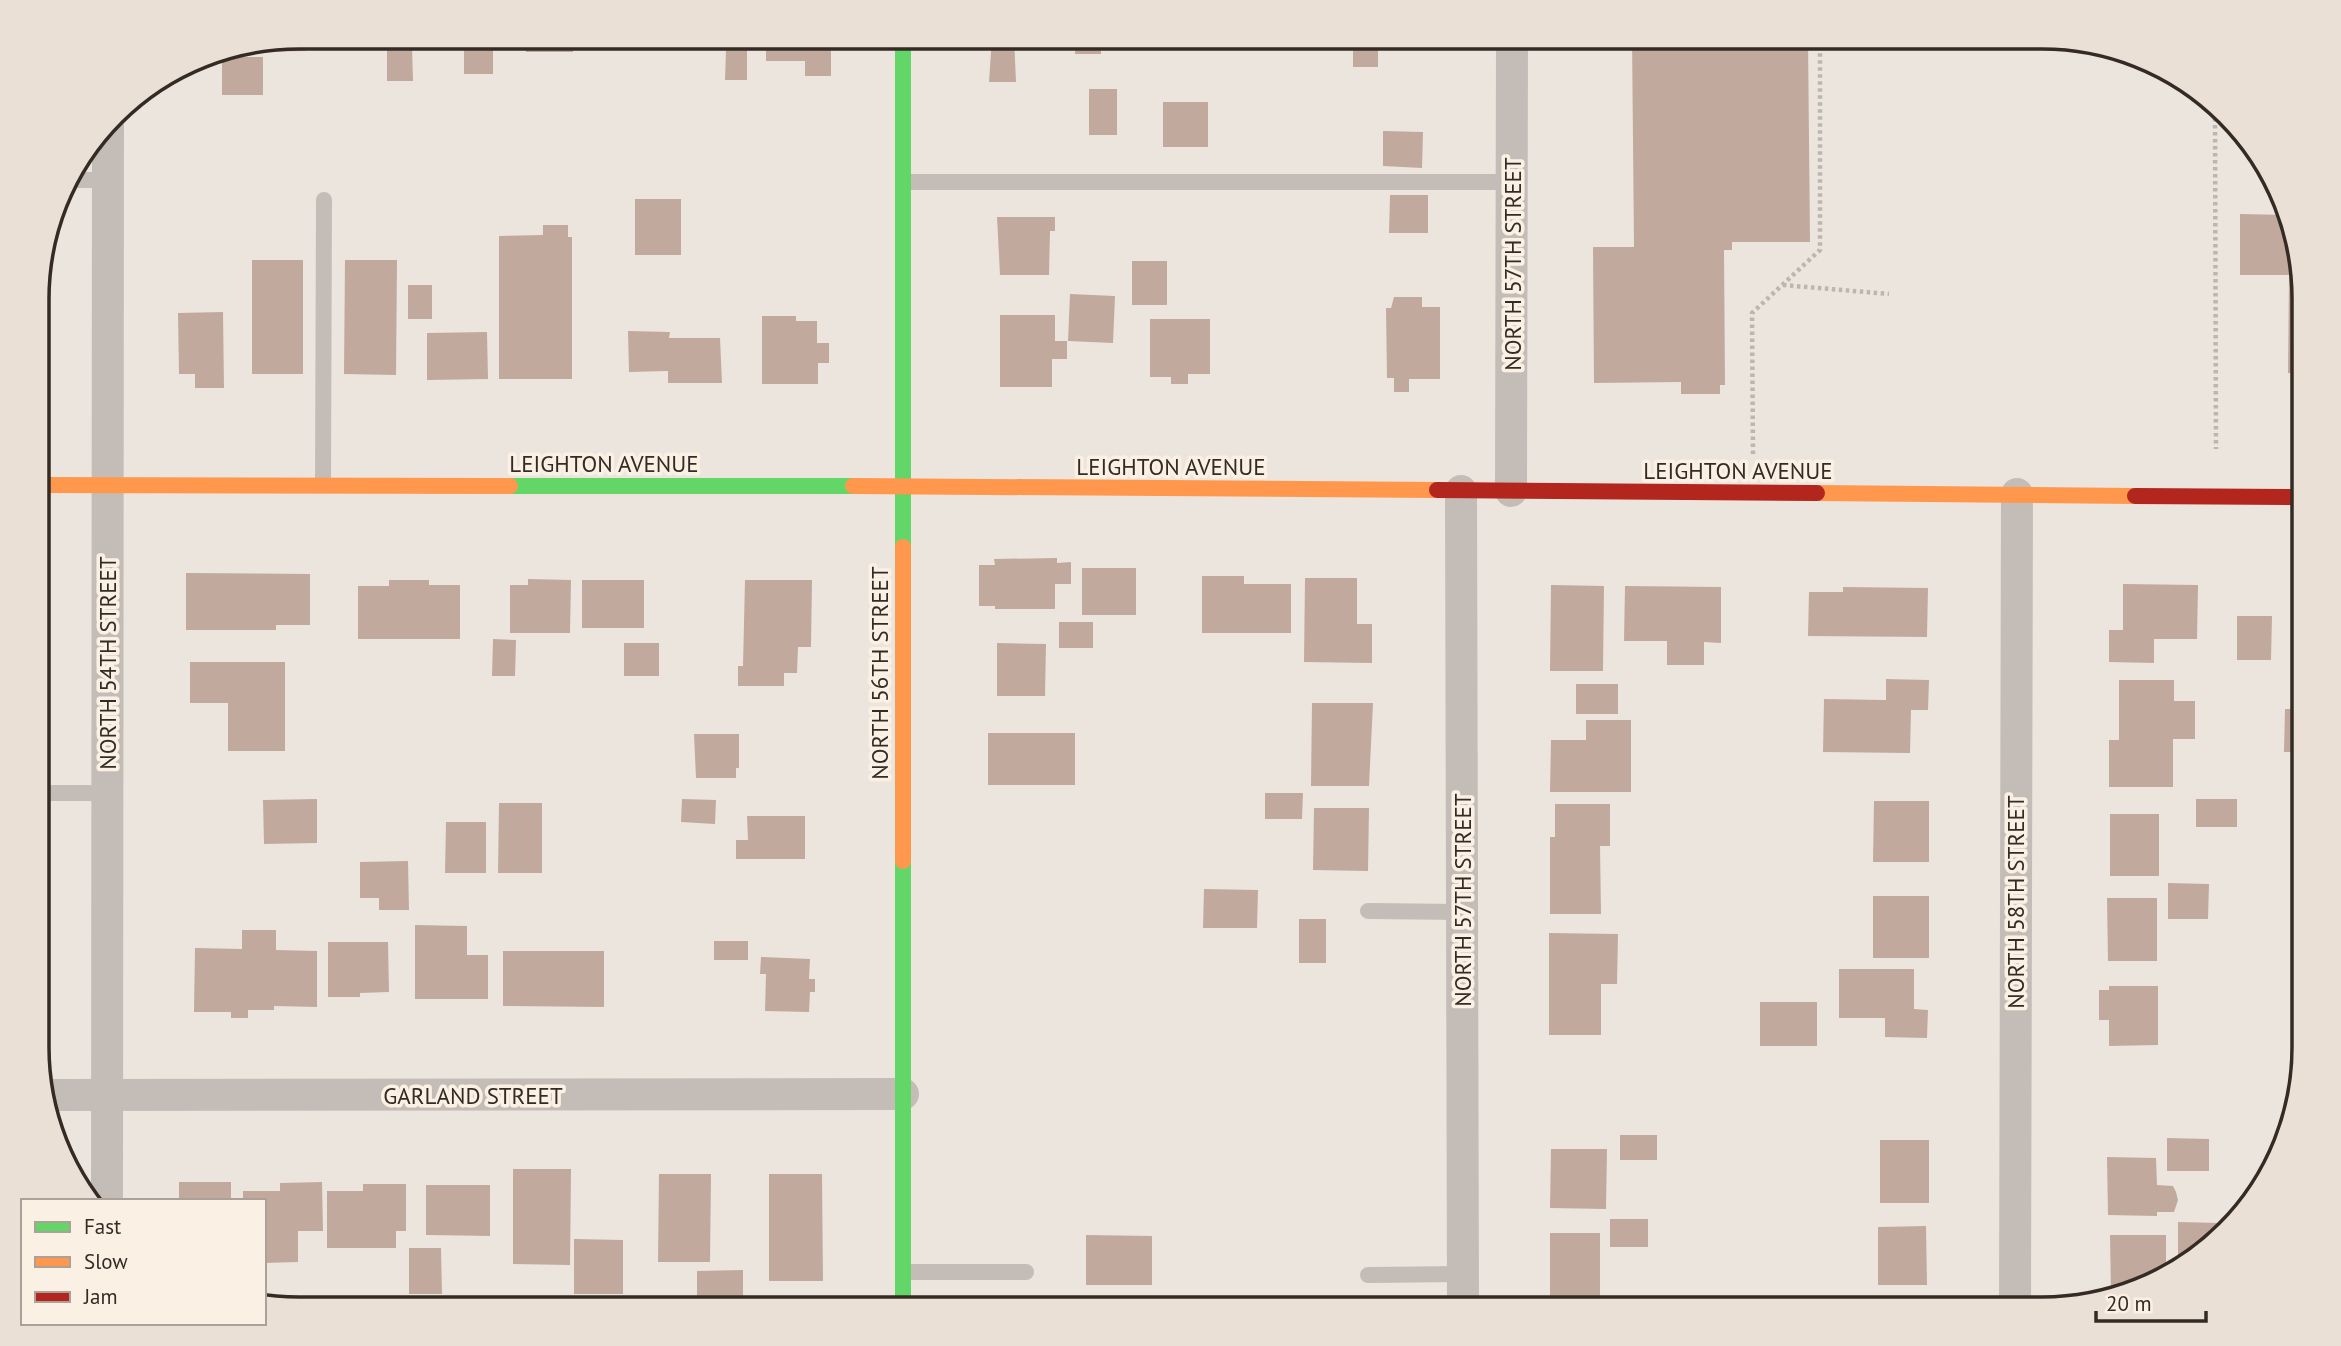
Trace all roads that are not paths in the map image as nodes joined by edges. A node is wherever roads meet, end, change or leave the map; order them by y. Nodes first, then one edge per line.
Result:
1 (903, 49) edge
2 (1512, 49) edge
3 (108, 138) edge
4 (79, 180) edge
5 (108, 180) junction
6 (903, 182) junction
7 (1512, 182) junction
8 (324, 200) dead end
9 (49, 485) edge
10 (106, 485) junction
11 (323, 485) junction
12 (902, 486) junction
13 (1461, 491) junction
14 (1511, 491) junction
15 (2017, 494) junction
16 (2291, 497) edge
17 (49, 793) edge
18 (108, 793) junction
19 (1368, 911) dead end
20 (1462, 912) junction
21 (903, 1094) junction
22 (54, 1095) edge
23 (107, 1095) junction
24 (107, 1199) edge
25 (902, 1272) junction
26 (1026, 1272) dead end
27 (1463, 1274) junction
28 (1368, 1275) dead end
29 (903, 1297) edge
30 (1463, 1297) edge
31 (2015, 1297) edge

1 - 6 street, NORTH 56TH STREET
2 - 7 street, NORTH 57TH STREET
3 - 5 street, NORTH 54TH STREET
4 - 5 lane
5 - 10 street, NORTH 54TH STREET
6 - 7 lane
6 - 12 street, NORTH 56TH STREET
7 - 14 street, NORTH 57TH STREET
8 - 11 lane
9 - 10 street, LEIGHTON AVENUE
10 - 11 street, LEIGHTON AVENUE
10 - 18 street, NORTH 54TH STREET
11 - 12 street, LEIGHTON AVENUE
12 - 13 street, LEIGHTON AVENUE
12 - 21 street, NORTH 56TH STREET
13 - 14 street, LEIGHTON AVENUE
13 - 20 street, NORTH 57TH STREET
14 - 15 street, LEIGHTON AVENUE
15 - 16 street, LEIGHTON AVENUE
15 - 31 street, NORTH 58TH STREET
17 - 18 lane
18 - 23 street, NORTH 54TH STREET
19 - 20 lane
20 - 27 street, NORTH 57TH STREET
21 - 23 street, GARLAND STREET
21 - 25 street, NORTH 56TH STREET
22 - 23 street, GARLAND STREET
23 - 24 street, NORTH 54TH STREET
25 - 26 lane
25 - 29 street, NORTH 56TH STREET
27 - 28 lane
27 - 30 street, NORTH 57TH STREET

